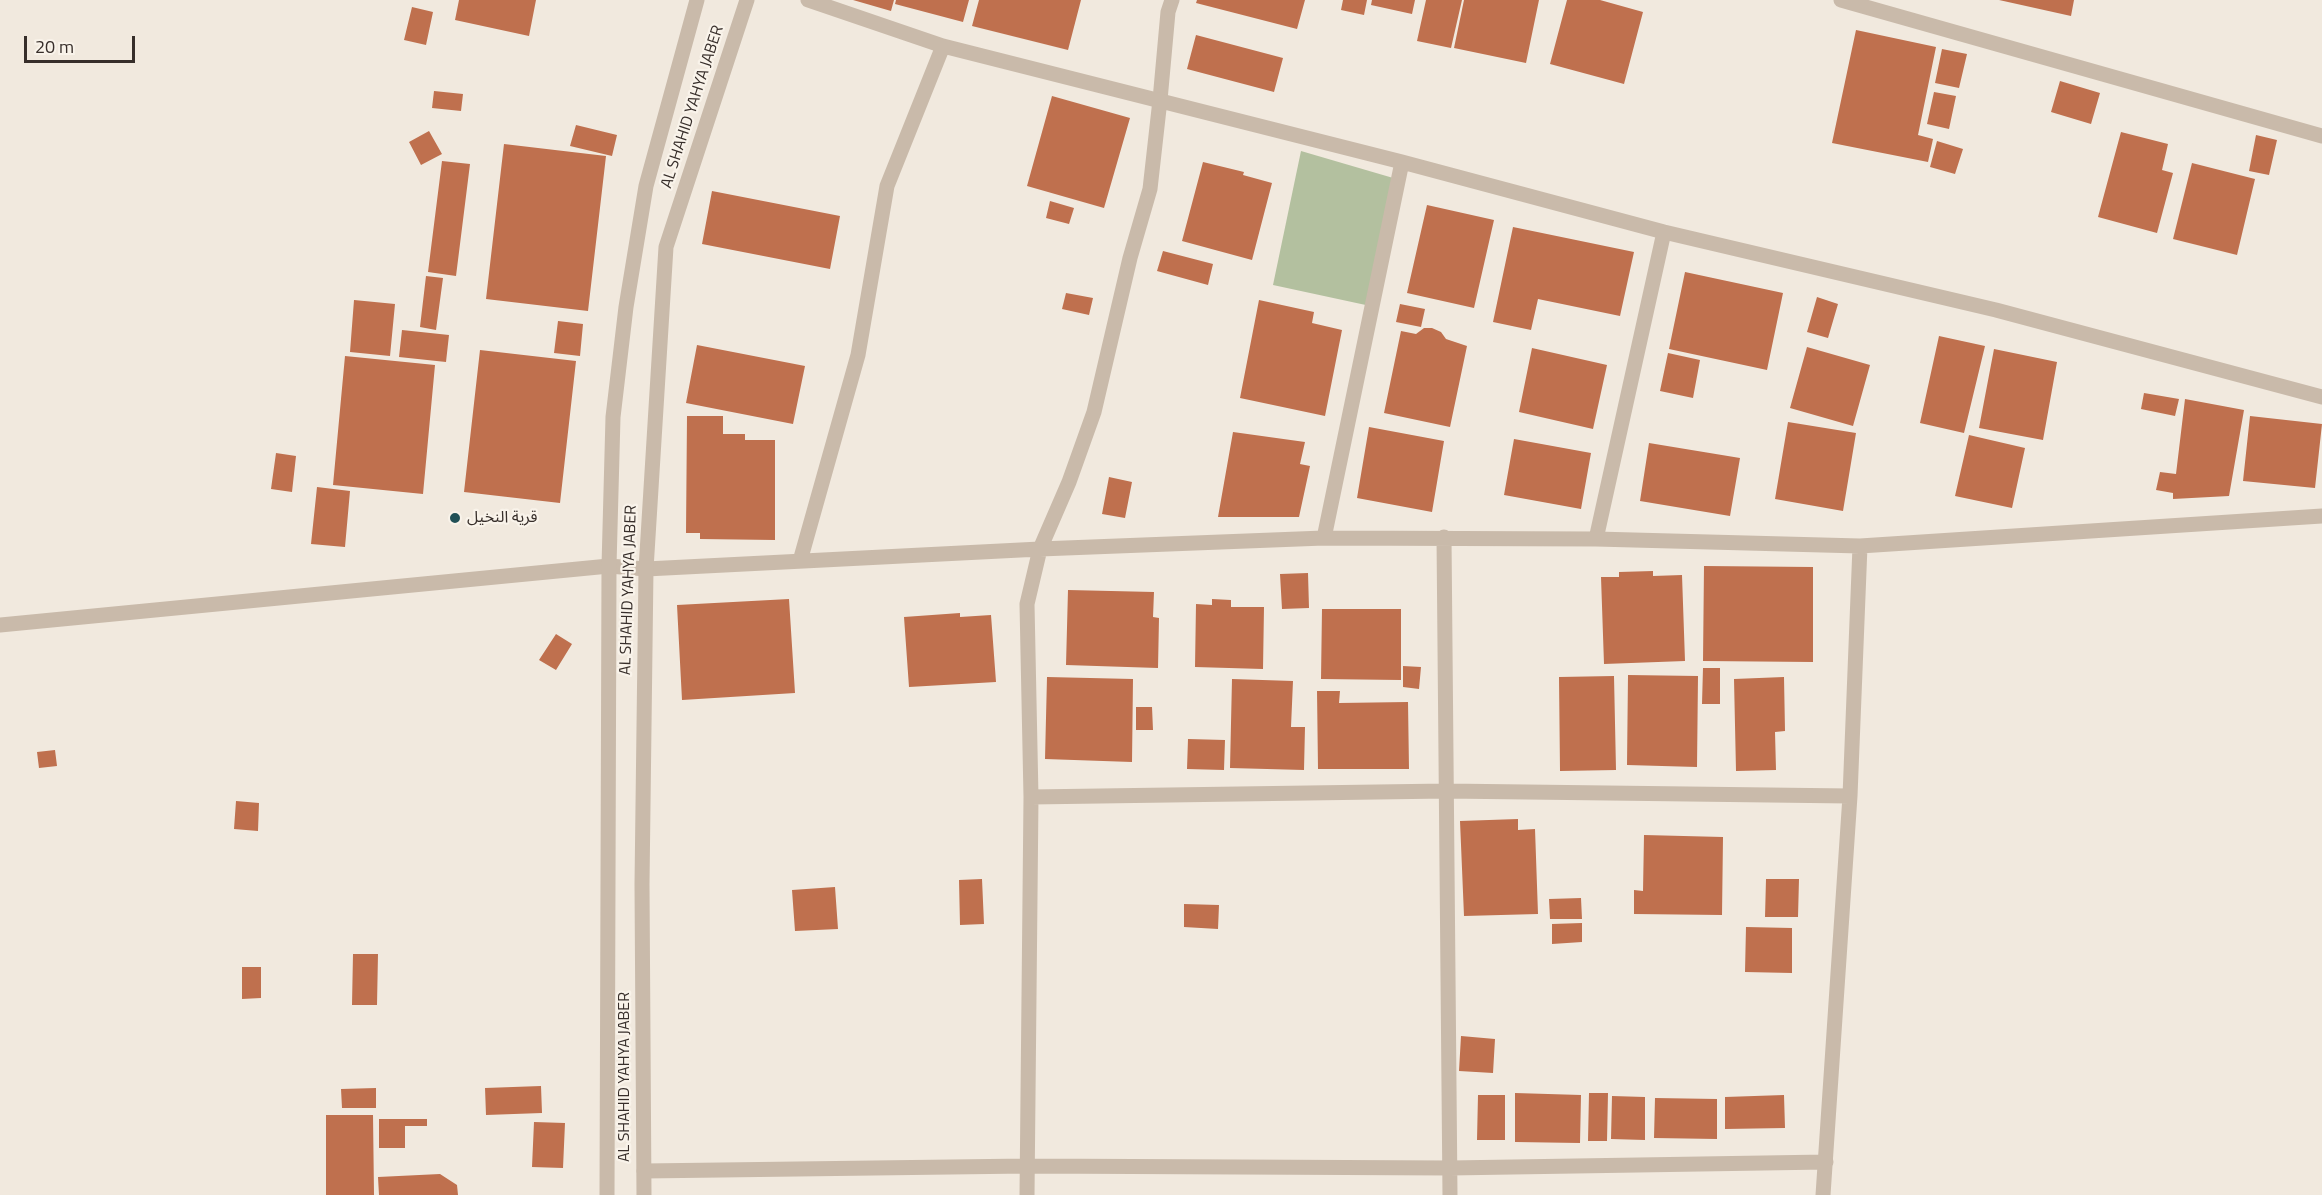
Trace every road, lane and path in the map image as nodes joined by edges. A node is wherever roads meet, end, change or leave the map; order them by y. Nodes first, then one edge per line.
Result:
1 (697, 0) edge
2 (747, 0) edge
3 (808, 0) edge
4 (1172, 0) edge
5 (1841, 0) edge
6 (943, 46) junction
7 (1160, 100) junction
8 (2322, 136) edge
9 (1402, 162) junction
10 (1664, 232) junction
11 (2322, 397) edge
12 (2322, 516) edge
13 (1444, 537) junction
14 (1324, 538) junction
15 (1596, 539) junction
16 (1860, 546) junction
17 (1040, 549) junction
18 (800, 561) junction
19 (609, 566) junction
20 (646, 569) junction
21 (0, 625) edge
22 (1446, 791) junction
23 (1850, 796) junction
24 (1031, 797) junction
25 (1826, 1162) junction
26 (1027, 1166) junction
27 (1450, 1168) junction
28 (644, 1170) junction
29 (607, 1195) edge
30 (644, 1195) edge
31 (1027, 1195) edge
32 (1450, 1195) edge
33 (1823, 1195) edge

1 - 19 street, AL SHAHID YAHYA JABER
2 - 20 street, AL SHAHID YAHYA JABER
3 - 6 street
4 - 7 street
5 - 8 street
6 - 7 street
6 - 18 street
7 - 9 street
7 - 17 street
9 - 10 street
9 - 14 street
10 - 11 street
10 - 15 street
12 - 16 street
13 - 14 street
13 - 15 street
13 - 22 street
14 - 17 street
15 - 16 street
16 - 23 street
17 - 18 street
17 - 24 street
18 - 20 street
19 - 20 street
19 - 21 street
19 - 29 street, AL SHAHID YAHYA JABER
20 - 28 street, AL SHAHID YAHYA JABER
22 - 23 street
22 - 24 street
22 - 27 street
23 - 25 street
24 - 26 street
25 - 27 street
25 - 33 street
26 - 27 street
26 - 28 street
26 - 31 street
27 - 32 street
28 - 30 street, AL SHAHID YAHYA JABER

